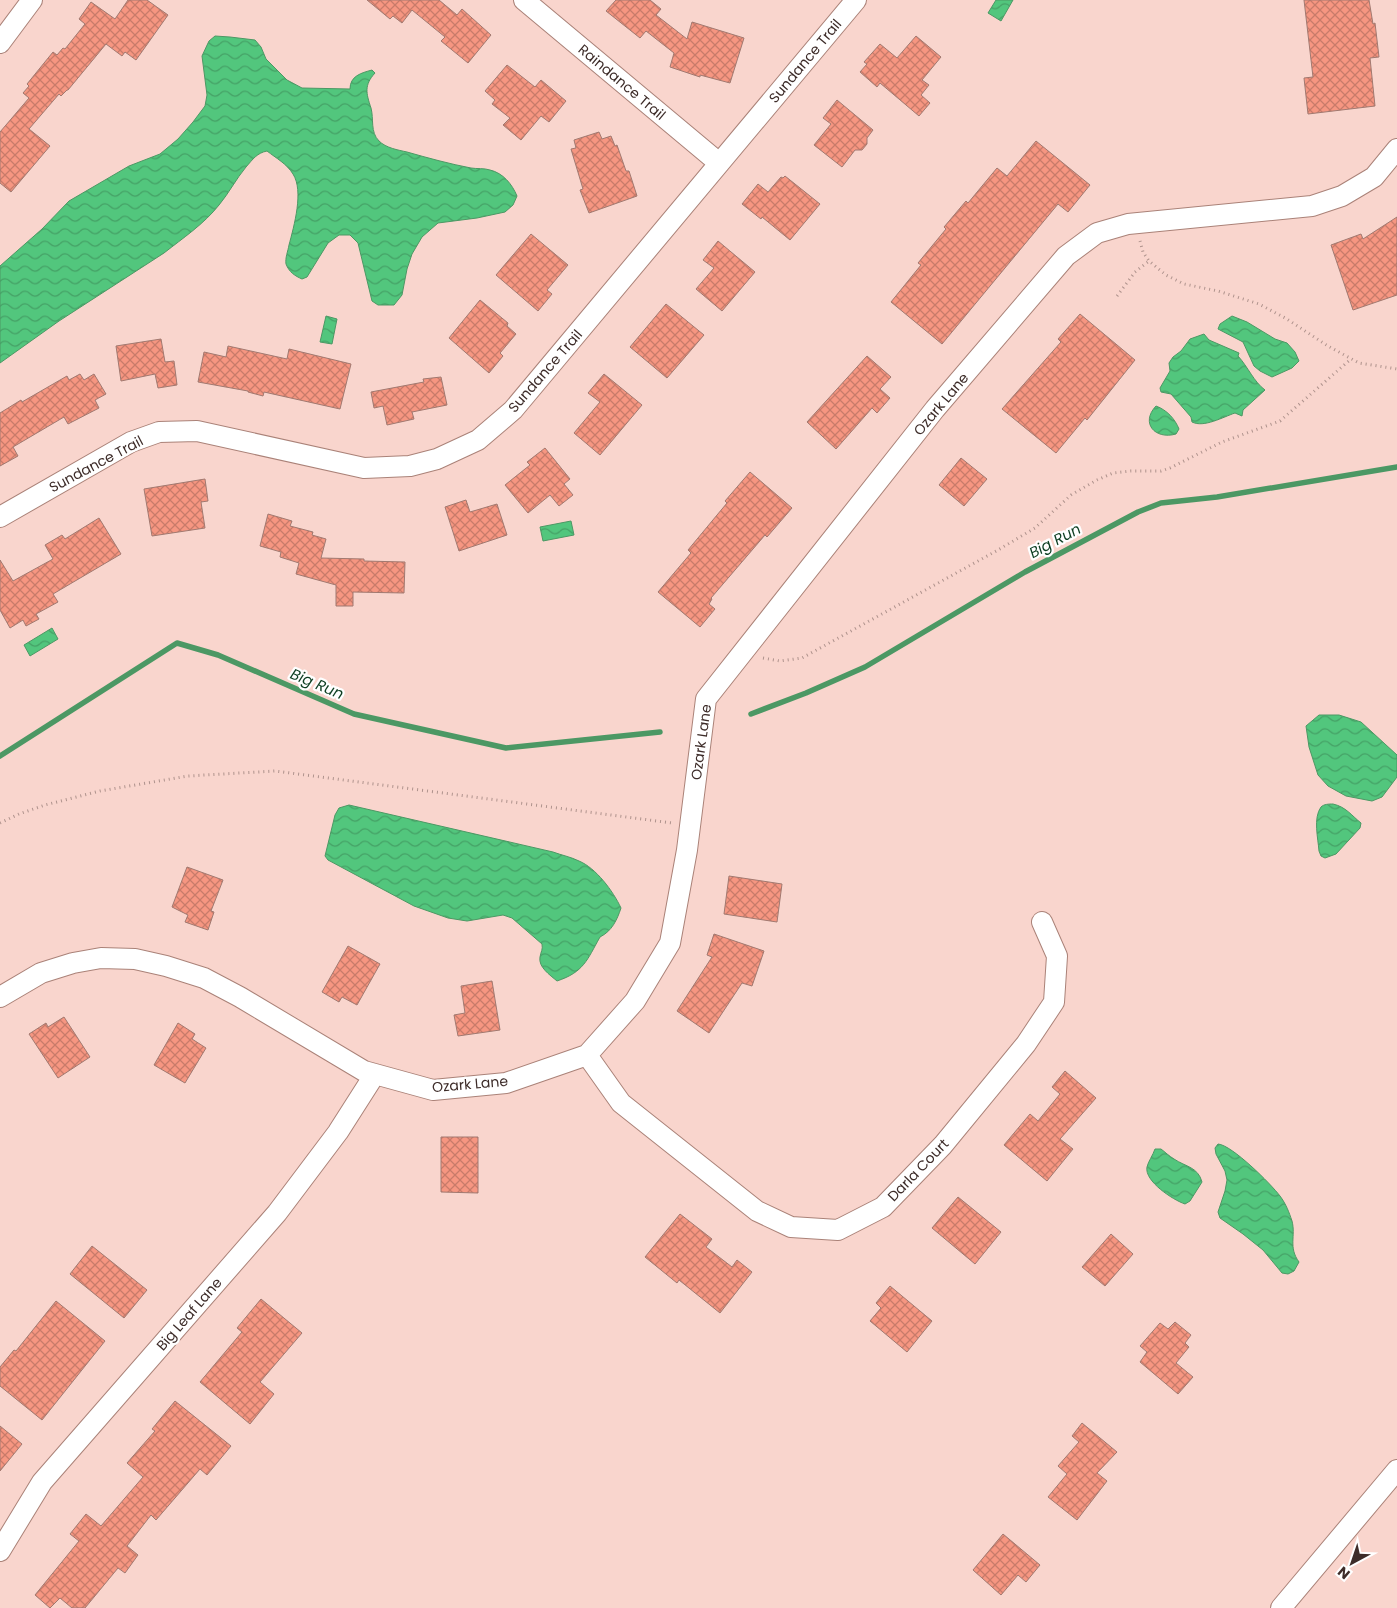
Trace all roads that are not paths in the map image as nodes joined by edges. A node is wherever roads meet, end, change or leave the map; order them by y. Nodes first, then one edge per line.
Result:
1 (32, 0) edge
2 (524, 0) edge
3 (856, 0) edge
4 (0, 43) edge
5 (1397, 149) edge
6 (719, 163) junction
7 (0, 517) edge
8 (1042, 922) dead end
9 (0, 997) edge
10 (587, 1055) junction
11 (375, 1074) junction
12 (1397, 1470) edge
13 (0, 1550) edge
14 (1280, 1608) edge

1 - 4 street
2 - 6 street, Raindance Trail
3 - 6 street, Sundance Trail
5 - 10 street, Ozark Lane
6 - 7 street, Sundance Trail
8 - 10 street, Darla Court
9 - 11 street, Ozark Lane
10 - 11 street, Ozark Lane
11 - 13 street, Big Leaf Lane
12 - 14 street

